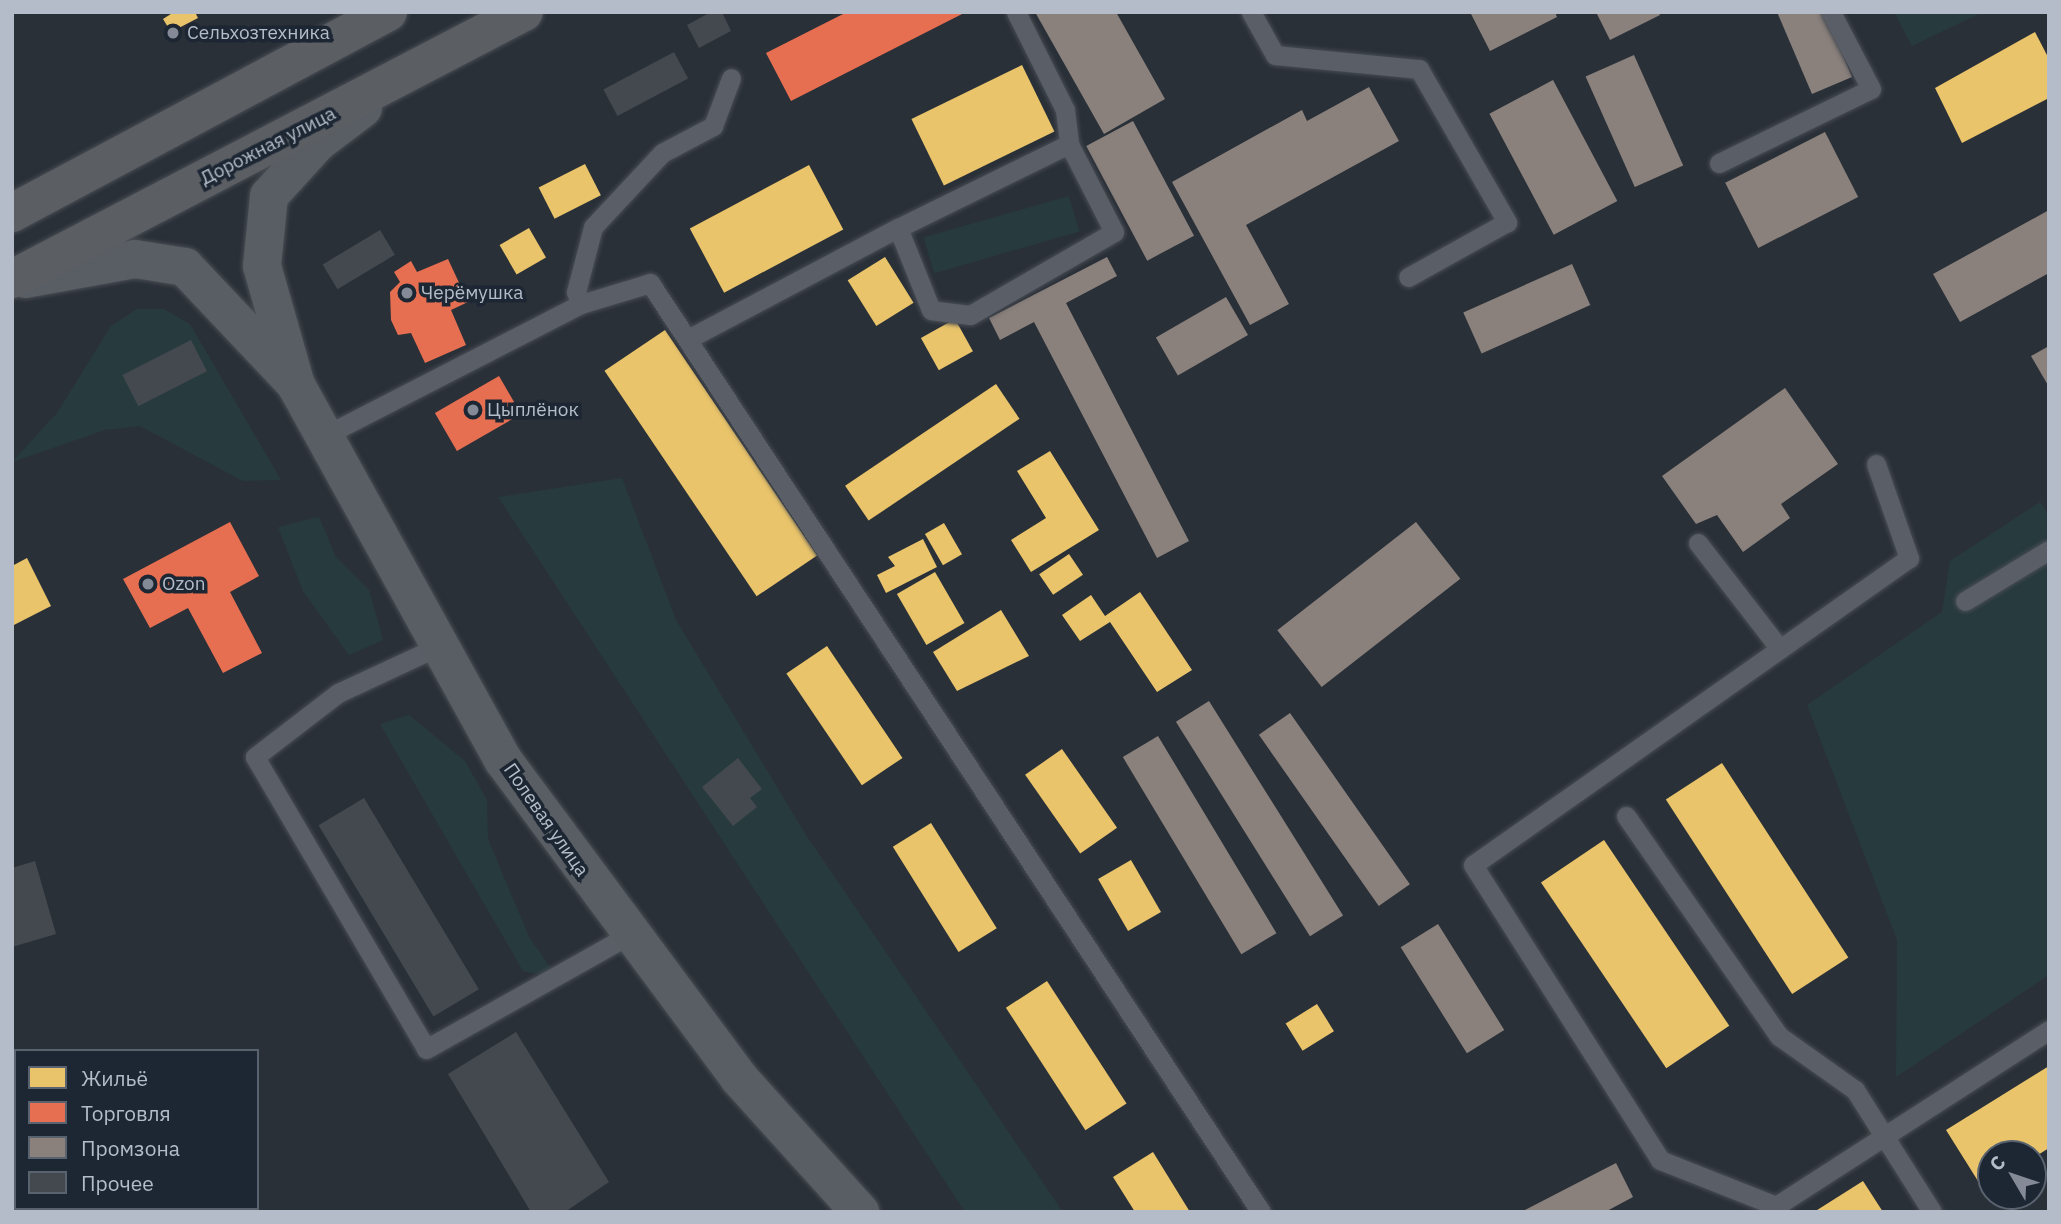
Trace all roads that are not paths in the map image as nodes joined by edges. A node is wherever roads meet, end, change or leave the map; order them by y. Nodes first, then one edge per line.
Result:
1 (388, 12) edge
2 (524, 12) edge
3 (1016, 12) edge
4 (1251, 12) edge
5 (1831, 12) edge
6 (412, 71) junction
7 (731, 78) dead end
8 (1069, 144) junction
9 (1719, 163) dead end
10 (12, 212) edge
11 (898, 228) junction
12 (1408, 277) dead end
13 (12, 280) edge
14 (581, 304) junction
15 (688, 339) junction
16 (296, 385) junction
17 (322, 437) junction
18 (1876, 464) dead end
19 (1698, 543) dead end
20 (2049, 550) edge
21 (1965, 601) dead end
22 (439, 646) junction
23 (1780, 649) junction
24 (1626, 816) dead end
25 (629, 935) junction
26 (2049, 1030) edge
27 (1880, 1137) junction
28 (860, 1212) edge
29 (1261, 1212) edge
30 (1931, 1212) edge

1 - 10 highway
2 - 6 highway, Дорожная улица
3 - 8 lane
4 - 12 lane
5 - 9 lane
6 - 13 highway, Дорожная улица
6 - 16 main road
7 - 14 lane
8 - 11 lane
8 - 11 lane
11 - 15 lane
13 - 16 main road
14 - 15 lane
14 - 17 lane
15 - 29 lane
16 - 17 main road, Полевая улица
17 - 22 main road, Полевая улица
18 - 23 lane
19 - 23 lane
20 - 21 lane
22 - 25 main road, Полевая улица
22 - 25 lane
23 - 27 lane
24 - 27 lane
25 - 28 main road, Полевая улица
26 - 27 lane
27 - 30 lane

